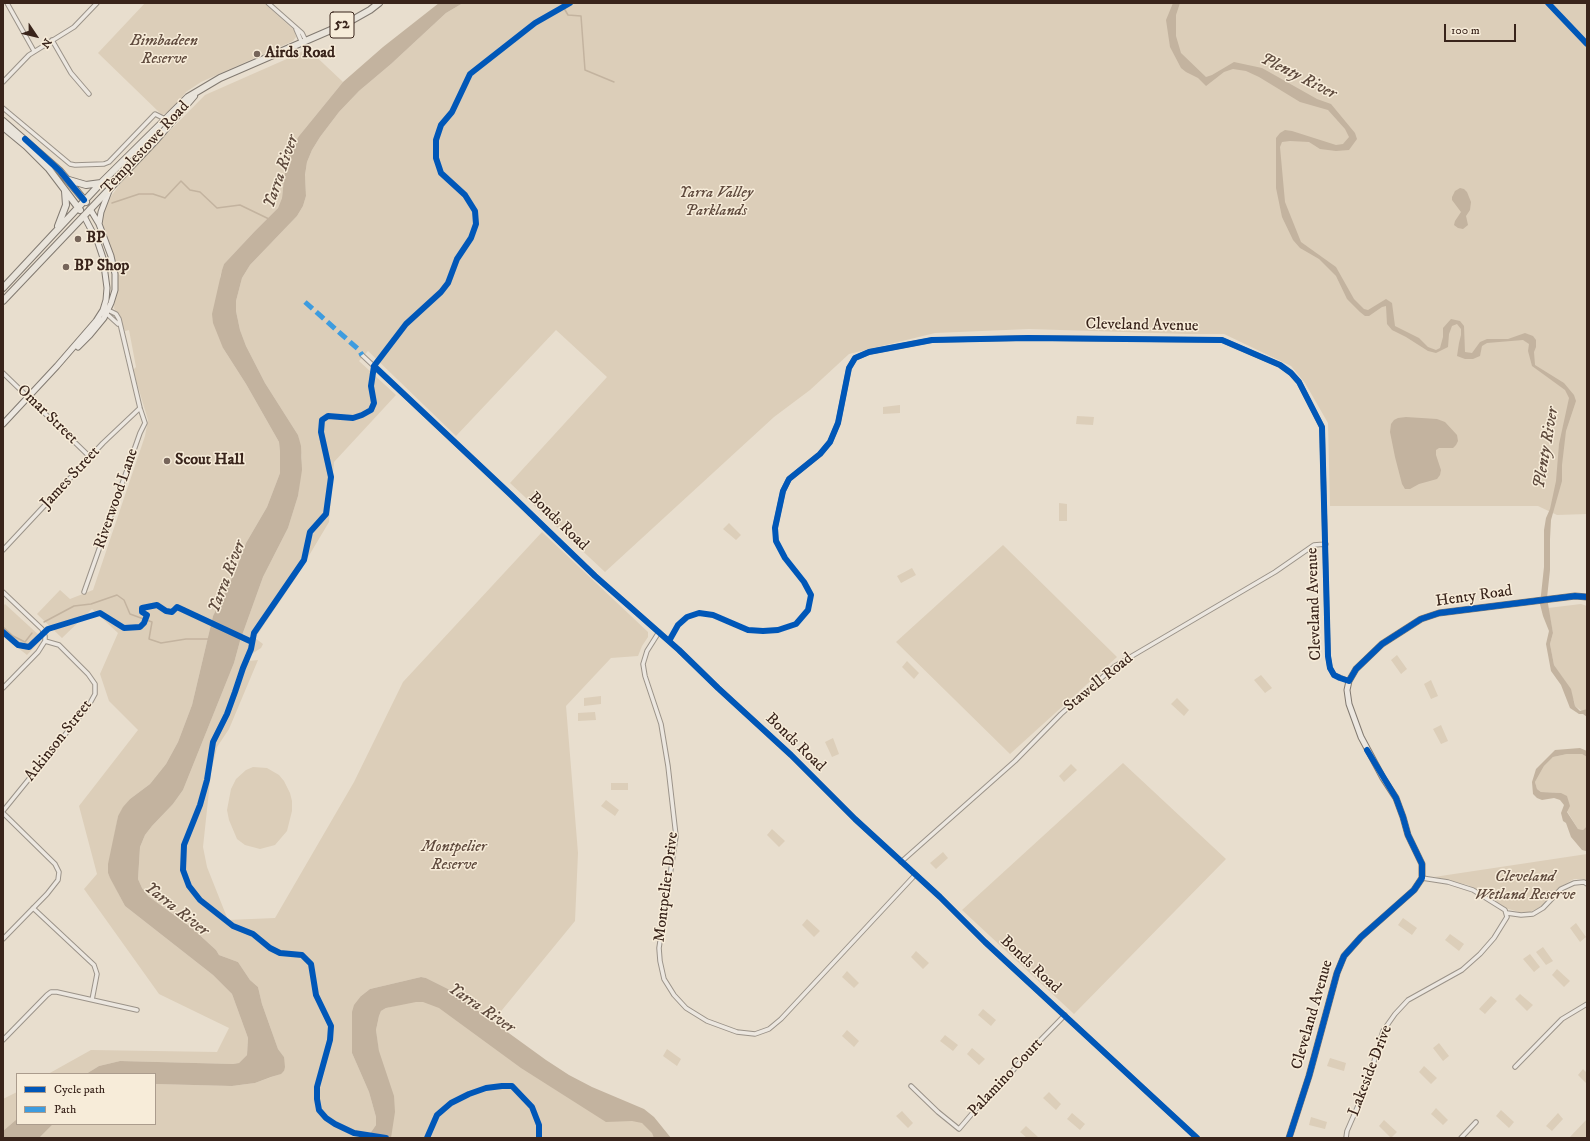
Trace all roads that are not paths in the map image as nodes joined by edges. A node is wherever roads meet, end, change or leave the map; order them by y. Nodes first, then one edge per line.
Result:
1 (7, 3) edge
2 (97, 3) edge
3 (268, 3) edge
4 (379, 3) edge
5 (52, 40) junction
6 (304, 42) junction
7 (34, 51) junction
8 (3, 82) edge
9 (202, 87) junction
10 (90, 94) dead end
11 (3, 108) edge
12 (165, 119) junction
13 (3, 121) edge
14 (3, 127) edge
15 (68, 179) junction
16 (101, 183) junction
17 (62, 185) junction
18 (112, 185) junction
19 (84, 200) junction
20 (78, 208) junction
21 (90, 209) junction
22 (84, 216) junction
23 (99, 224) junction
24 (56, 231) junction
25 (3, 288) edge
26 (3, 301) edge
27 (106, 311) junction
28 (362, 355) dead end
29 (3, 373) edge
30 (28, 397) junction
31 (140, 408) junction
32 (3, 424) edge
33 (90, 456) junction
34 (775, 528) dead end
35 (1326, 544) junction
36 (3, 550) edge
37 (3, 592) edge
38 (84, 592) dead end
39 (1587, 597) edge
40 (659, 632) junction
41 (45, 641) junction
42 (1349, 681) junction
43 (3, 688) edge
44 (3, 812) edge
45 (901, 862) junction
46 (915, 875) junction
47 (1422, 878) junction
48 (1587, 884) edge
49 (33, 908) junction
50 (1507, 913) junction
51 (3, 939) edge
52 (92, 1000) junction
53 (1587, 1004) edge
54 (137, 1010) dead end
55 (1065, 1015) junction
56 (3, 1040) edge
57 (1515, 1067) dead end
58 (911, 1086) dead end
59 (1476, 1122) dead end
60 (1197, 1138) edge
61 (1289, 1138) edge
62 (1346, 1138) edge
63 (1461, 1138) edge

1 - 7 street
2 - 5 street
3 - 6 street
4 - 6 main road, Templestowe Road / 52
5 - 7 street
5 - 10 street
6 - 9 main road, Templestowe Road / 52
7 - 8 street
9 - 12 main road, Templestowe Road / 52
9 - 18 main road, Templestowe Road / 52
11 - 12 street, Templestowe Road
12 - 16 main road, Templestowe Road / 52
13 - 15 main road
14 - 17 main road
15 - 16 main road
15 - 19 main road
16 - 19 main road, Templestowe Road / 52
17 - 20 main road
17 - 24 main road
18 - 21 main road, Templestowe Road / 52
18 - 23 street
19 - 20 main road, Templestowe Road / 52
19 - 21 main road
20 - 22 main road
20 - 24 main road, 52
21 - 22 main road, Templestowe Road
21 - 23 street
22 - 26 main road, Templestowe Road
22 - 27 street
23 - 27 street
24 - 25 main road
27 - 30 street
27 - 31 street, Riverwood Lane
28 - 40 street, Bonds Road
29 - 30 street, Omar Street
30 - 32 street
30 - 33 street, Omar Street
31 - 33 street, James Street
31 - 38 street, Riverwood Lane
33 - 36 street, James Street
34 - 35 street, Cleveland Avenue
35 - 42 street, Cleveland Avenue
35 - 45 street, Stawell Road
37 - 41 street
39 - 42 street, Henty Road
40 - 45 street, Bonds Road
40 - 46 street, Montpelier Drive
41 - 43 street
41 - 44 street, Atkinson Street
42 - 47 street
44 - 49 street
45 - 46 street, Bonds Road
46 - 55 street, Bonds Road
47 - 50 street
47 - 61 street, Cleveland Avenue
48 - 50 street
49 - 51 street
49 - 52 street
50 - 62 street, Lakeside Drive
52 - 54 street
52 - 56 street
53 - 57 street
55 - 58 street, Palamino Court
55 - 60 street, Bonds Road
59 - 63 street

